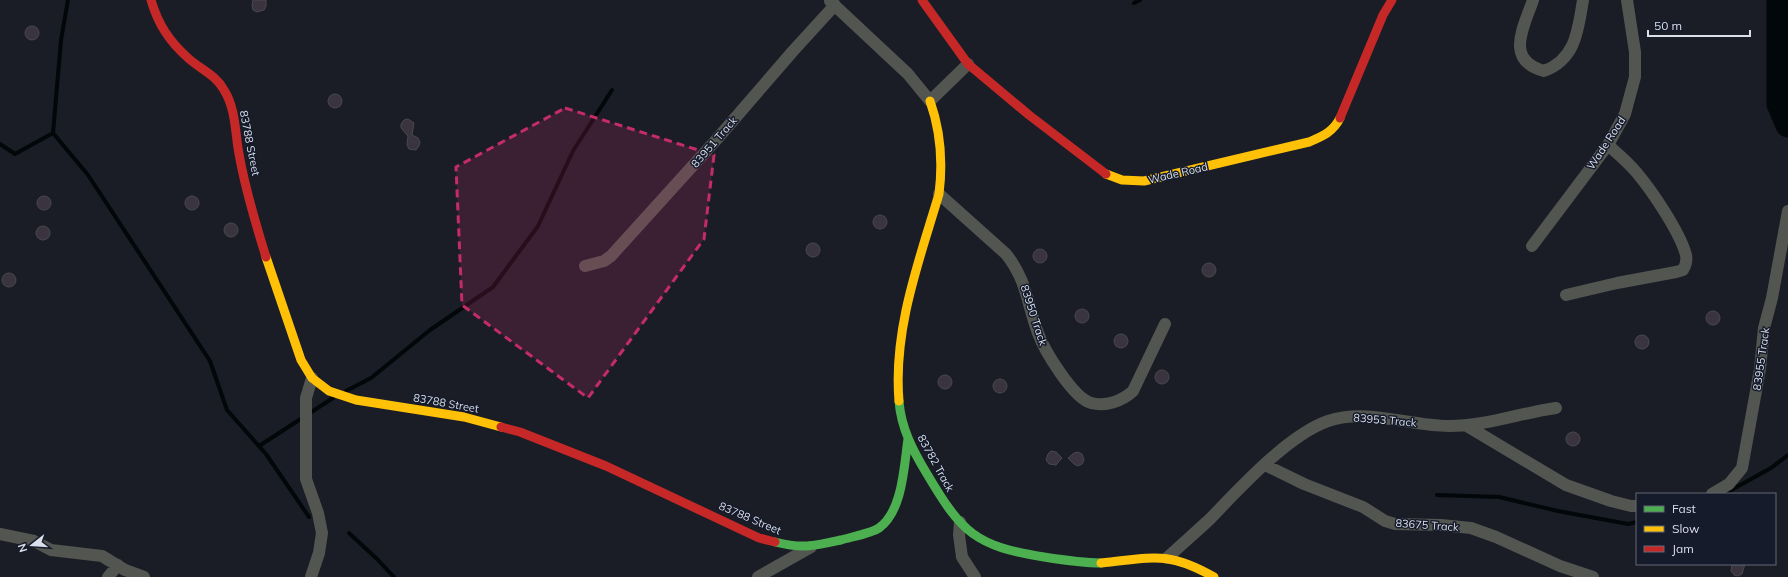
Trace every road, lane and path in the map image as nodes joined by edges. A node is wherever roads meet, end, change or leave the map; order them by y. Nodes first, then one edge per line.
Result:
1 (151, 0) edge
2 (922, 0) edge
3 (1392, 0) edge
4 (1533, 0) edge
5 (1583, 0) edge
6 (1627, 0) edge
7 (832, 3) edge
8 (968, 64) junction
9 (930, 101) junction
10 (1608, 145) junction
11 (939, 194) junction
12 (1788, 211) edge
13 (1532, 246) dead end
14 (585, 266) dead end
15 (1566, 295) dead end
16 (1166, 324) dead end
17 (312, 378) junction
18 (1556, 408) dead end
19 (1467, 426) junction
20 (908, 439) junction
21 (1265, 465) junction
22 (1714, 493) edge
23 (1636, 506) edge
24 (960, 522) junction
25 (0, 534) edge
26 (811, 547) junction
27 (1167, 558) junction
28 (118, 566) junction
29 (108, 577) edge
30 (144, 577) edge
31 (311, 577) edge
32 (758, 577) edge
33 (976, 577) edge
34 (1214, 577) edge
35 (1593, 577) edge

1 - 17 street, 83788 Street
2 - 8 street, Wade Road
3 - 8 street, Wade Road
4 - 5 street
6 - 10 street, Wade Road
7 - 9 street
7 - 14 street, 83951 Track
8 - 9 street
9 - 11 street, 83782 Track
10 - 13 street, Wade Road
10 - 15 street
11 - 16 street, 83950 Track
11 - 20 street, 83782 Track
12 - 22 street, 83955 Track
17 - 26 street, 83788 Street
17 - 31 street
18 - 19 street, 83953 Track
19 - 21 street, 83953 Track
19 - 23 street
20 - 24 street, 83782 Track
20 - 26 street, 83788 Street
21 - 27 street, 83953 Track
21 - 35 street, 83675 Track
24 - 27 street, 83782 Track
24 - 33 street
25 - 28 street
26 - 32 street
27 - 34 street, 83782 Track
28 - 29 street
28 - 30 street

